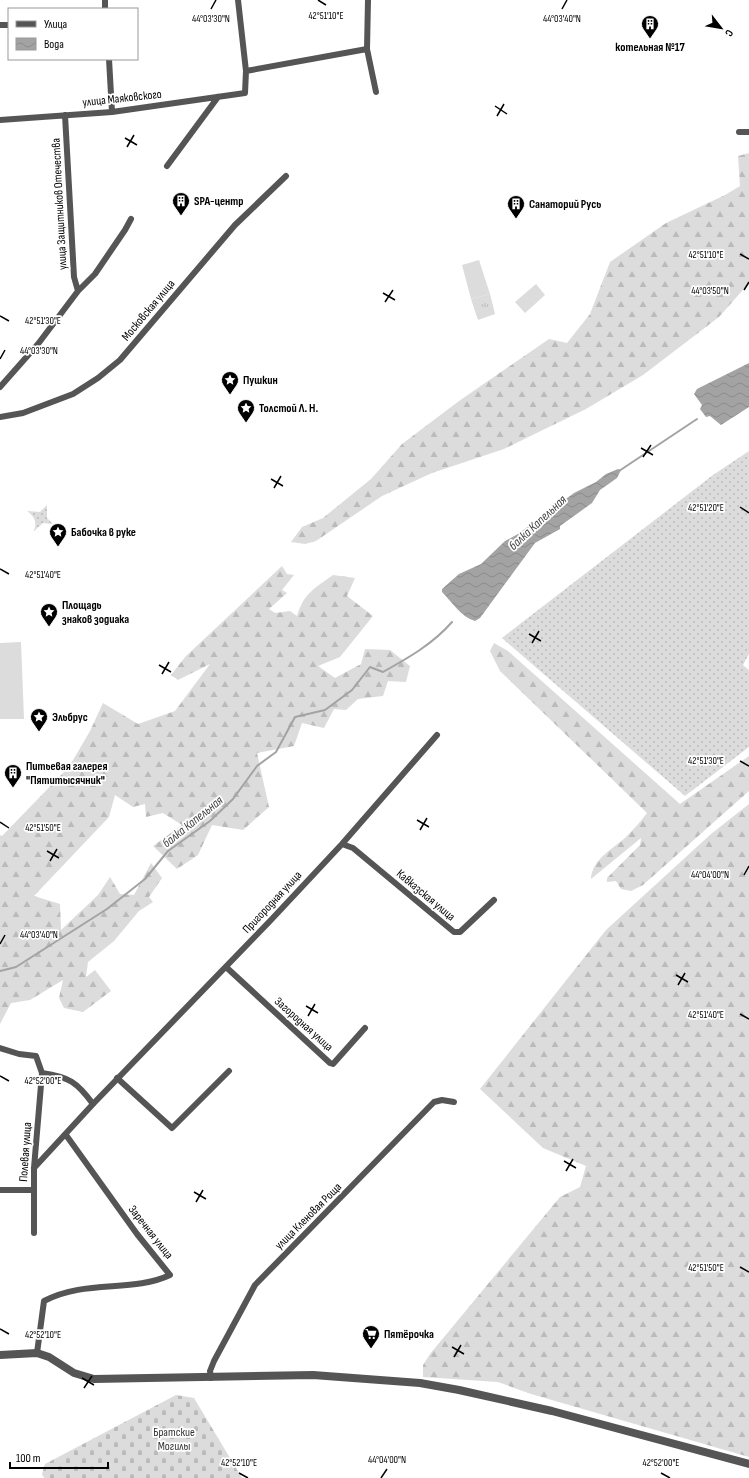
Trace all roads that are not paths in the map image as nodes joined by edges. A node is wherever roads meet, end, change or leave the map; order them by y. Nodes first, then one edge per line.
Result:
1 (238, 0) edge
2 (368, 0) edge
3 (367, 49) junction
4 (109, 60) edge
5 (246, 71) junction
6 (376, 92) dead end
7 (218, 97) junction
8 (112, 112) junction
9 (65, 115) junction
10 (0, 120) edge
11 (739, 132) dead end
12 (749, 132) edge
13 (167, 166) dead end
14 (286, 176) dead end
15 (131, 219) dead end
16 (78, 291) junction
17 (0, 387) edge
18 (0, 417) edge
19 (437, 735) dead end
20 (342, 844) junction
21 (494, 900) dead end
22 (226, 967) junction
23 (365, 1028) dead end
24 (0, 1048) edge
25 (229, 1071) dead end
26 (42, 1073) junction
27 (117, 1078) junction
28 (454, 1102) dead end
29 (93, 1104) junction
30 (66, 1135) junction
31 (34, 1168) junction
32 (0, 1190) edge
33 (34, 1190) junction
34 (34, 1233) dead end
35 (37, 1353) junction
36 (0, 1356) edge
37 (211, 1378) junction
38 (749, 1464) edge

1 - 5 street
2 - 3 street
3 - 5 street
3 - 6 street
4 - 8 street
5 - 7 street, улица Маяковского
7 - 8 street, улица Маяковского
7 - 13 street
8 - 9 street, улица Маяковского
9 - 10 street, улица Маяковского
9 - 16 street, улица Защитников Отечества
11 - 12 street
14 - 18 street, Московская улица
15 - 16 street
16 - 17 street
19 - 20 street, Пригородная улица
20 - 21 street, Кавказская улица
20 - 22 street, Пригородная улица
22 - 23 street, Загородная улица
22 - 27 street, Пригородная улица
24 - 26 street
25 - 27 street
26 - 29 street
26 - 31 street, Полевая улица
27 - 29 street, Пригородная улица
28 - 37 street, улица Кленовая Роща
29 - 30 street, Пригородная улица
30 - 31 street, Пригородная улица
30 - 35 street, Заречная улица
31 - 33 street, Полевая улица
32 - 33 street
33 - 34 street, Полевая улица
35 - 36 street
35 - 37 street
37 - 38 street

